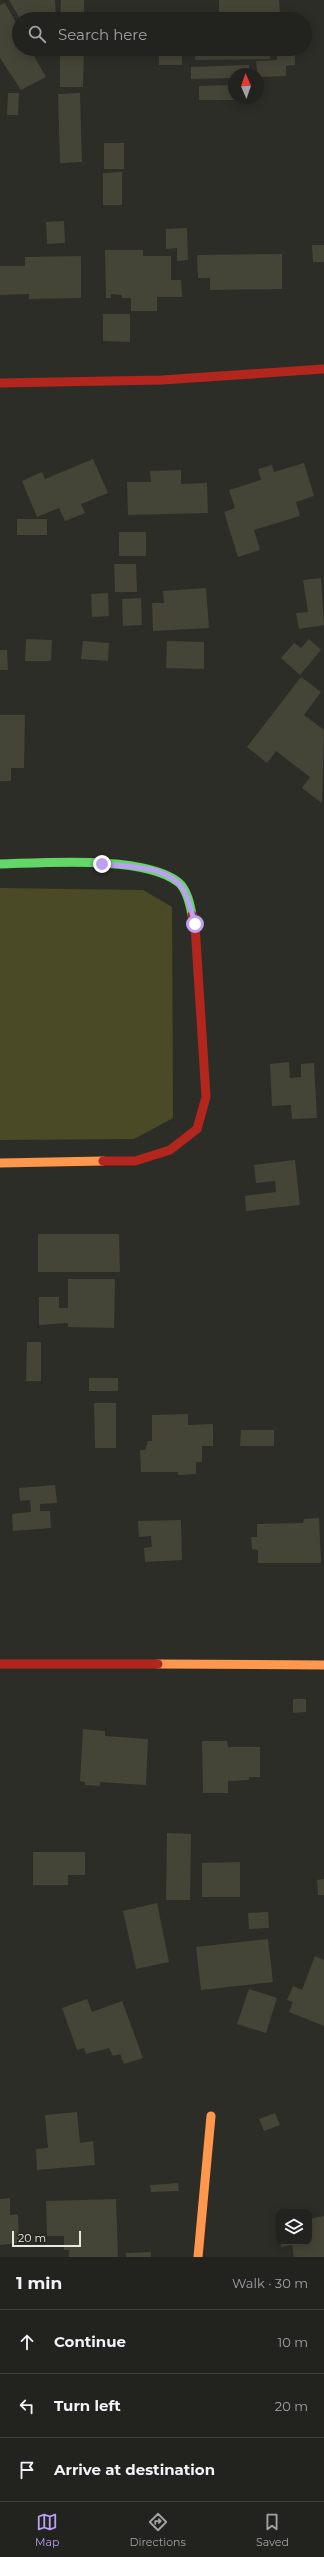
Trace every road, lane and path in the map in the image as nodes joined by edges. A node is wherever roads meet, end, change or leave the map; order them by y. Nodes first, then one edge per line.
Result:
1 (324, 369) edge
2 (0, 384) edge
3 (0, 864) edge
4 (0, 1163) edge
5 (0, 1664) edge
6 (324, 1665) edge
7 (211, 2116) dead end
8 (198, 2257) edge

1 - 2 street
3 - 4 street
5 - 6 street
7 - 8 street

